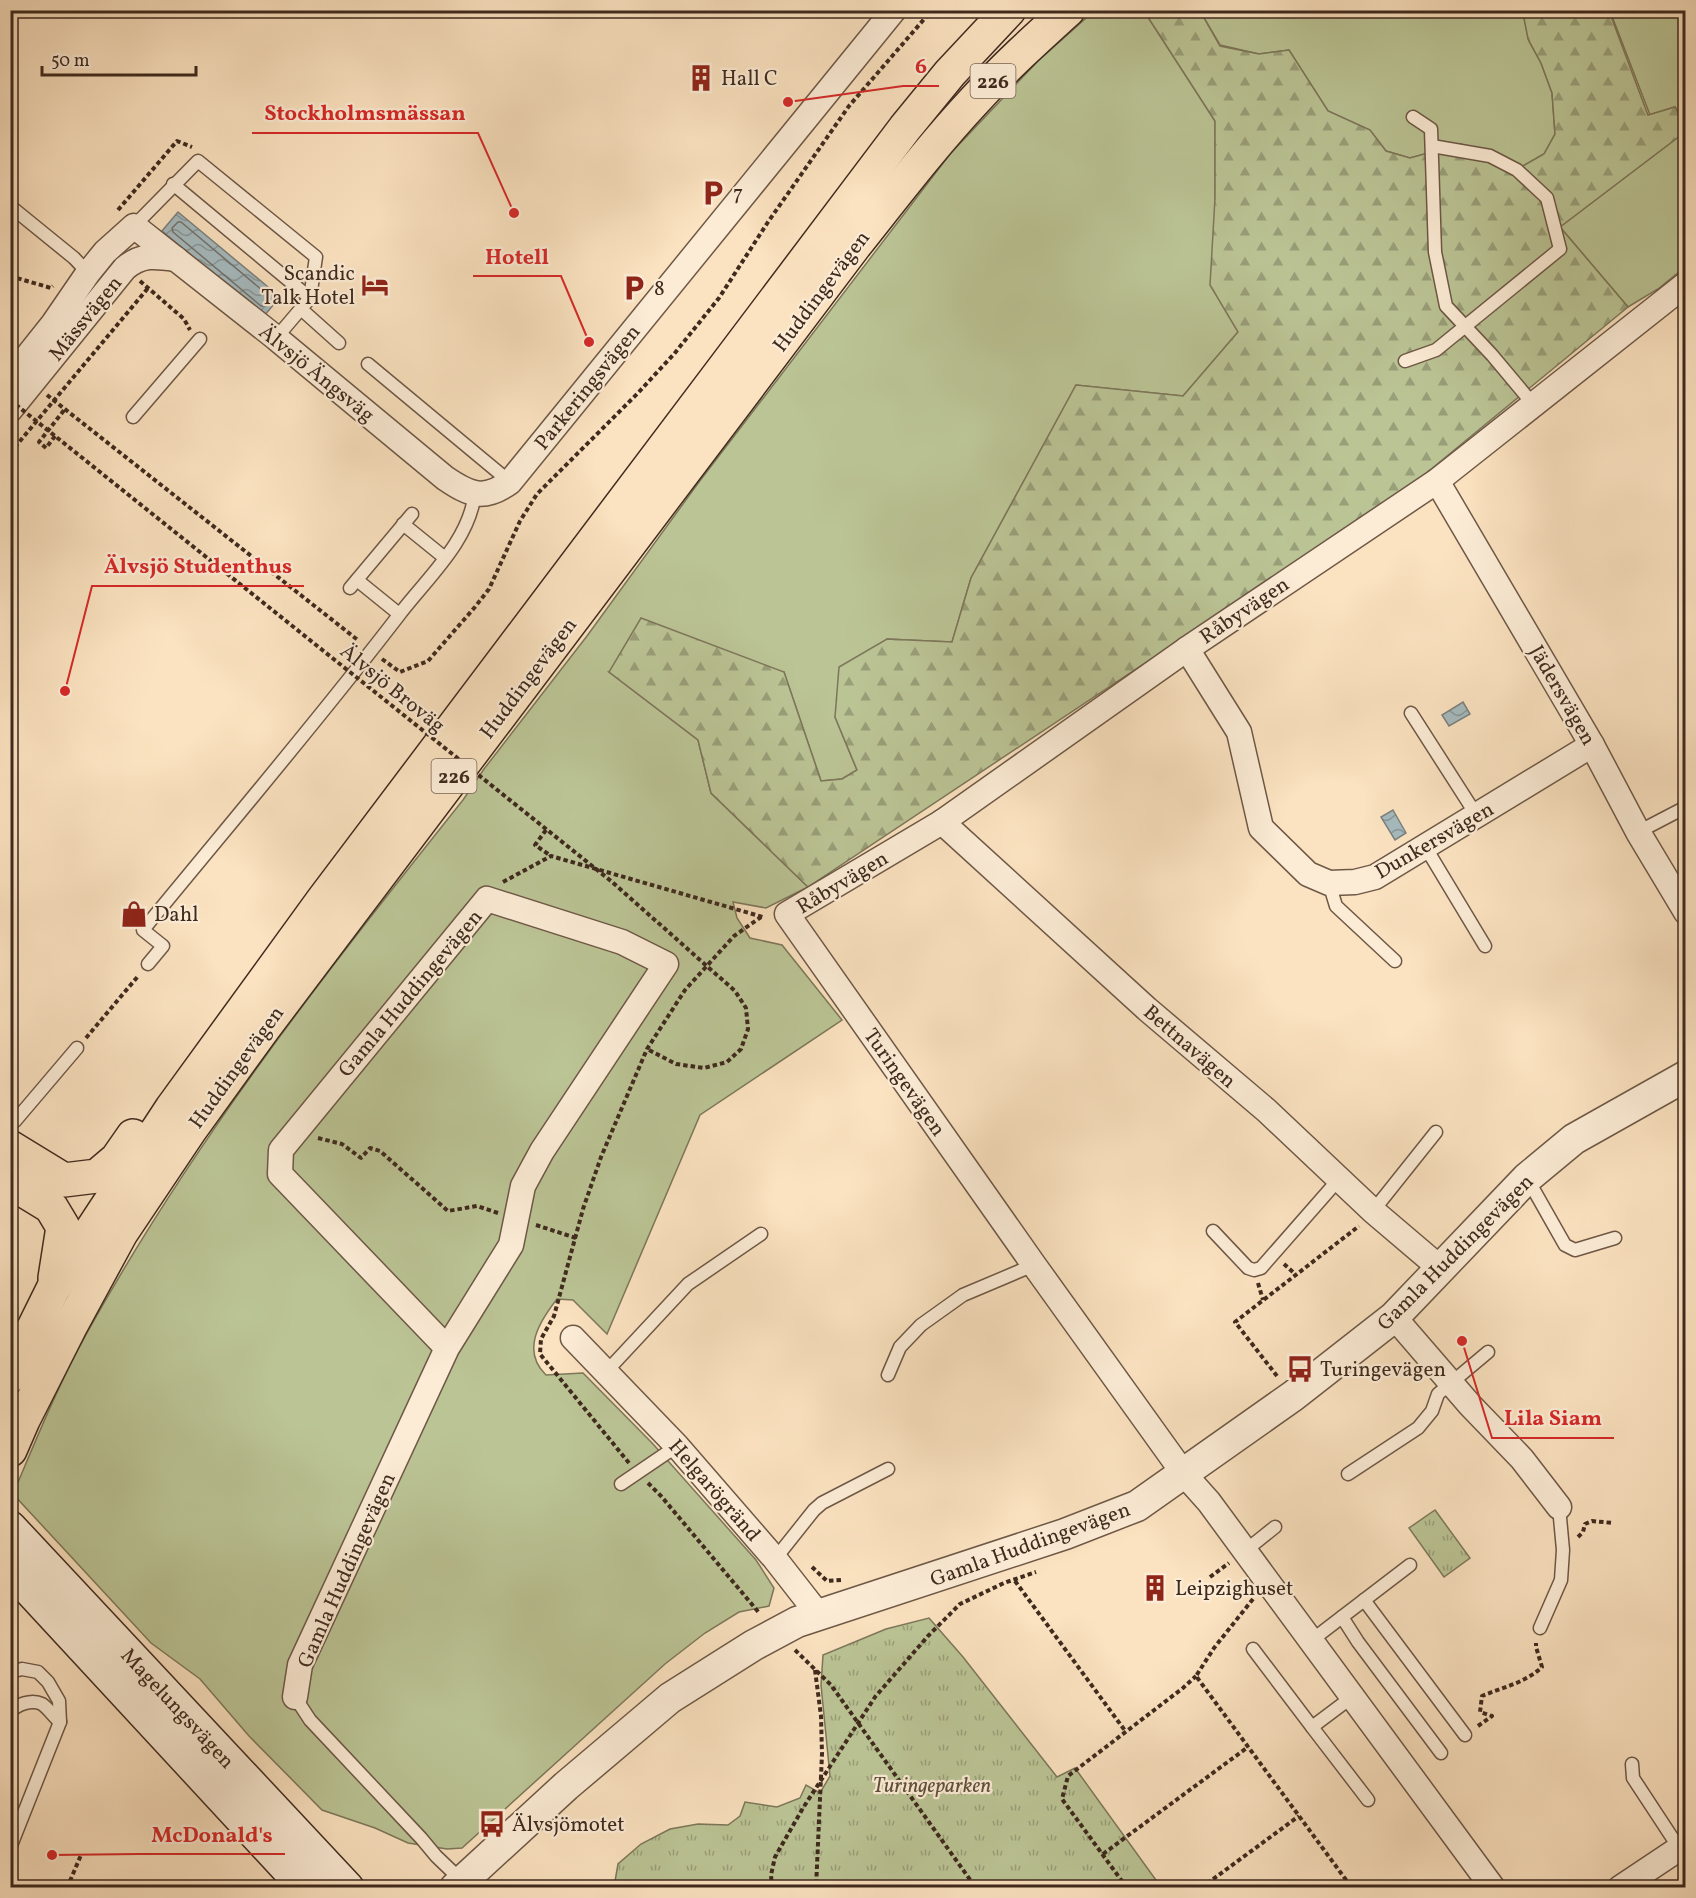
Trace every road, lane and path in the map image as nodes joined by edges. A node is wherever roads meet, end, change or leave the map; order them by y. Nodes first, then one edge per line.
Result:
1 (894, 10) edge
2 (932, 10) edge
3 (1009, 10) edge
4 (1068, 10) edge
5 (1413, 117) dead end
6 (1432, 146) junction
7 (173, 184) junction
8 (10, 206) edge
9 (134, 226) junction
10 (176, 259) junction
11 (125, 268) junction
12 (88, 273) junction
13 (1686, 284) edge
14 (148, 288) junction
15 (107, 291) junction
16 (310, 298) junction
17 (301, 309) junction
18 (1463, 326) junction
19 (276, 338) junction
20 (200, 339) joint
21 (339, 343) dead end
22 (1405, 361) dead end
23 (368, 364) dead end
24 (21, 381) edge
25 (10, 400) edge
26 (55, 400) junction
27 (1533, 404) junction
28 (65, 409) junction
29 (10, 410) edge
30 (133, 417) dead end
31 (55, 436) junction
32 (10, 453) edge
33 (1437, 481) junction
34 (510, 482) junction
35 (475, 493) junction
36 (445, 558) junction
37 (399, 614) junction
38 (1187, 649) junction
39 (372, 651) junction
40 (1411, 713) dead end
41 (1592, 745) junction
42 (1686, 807) edge
43 (1477, 816) junction
44 (942, 822) junction
45 (546, 830) junction
46 (1638, 832) junction
47 (1426, 848) junction
48 (551, 856) junction
49 (1329, 883) junction
50 (487, 899) junction
51 (323, 900) junction
52 (1686, 912) edge
53 (787, 914) joint
54 (1485, 946) dead end
55 (1395, 961) dead end
56 (148, 964) joint
57 (77, 1048) joint
58 (1684, 1081) edge
59 (10, 1118) edge
60 (296, 1132) junction
61 (1436, 1132) dead end
62 (10, 1147) edge
63 (1527, 1178) junction
64 (1339, 1179) junction
65 (10, 1182) edge
66 (1374, 1212) junction
67 (516, 1219) junction
68 (1213, 1231) dead end
69 (760, 1234) dead end
70 (576, 1238) dead end
71 (1615, 1238) dead end
72 (1034, 1265) junction
73 (1440, 1268) junction
74 (53, 1289) junction
75 (1394, 1317) junction
76 (573, 1338) dead end
77 (447, 1348) junction
78 (1488, 1352) dead end
79 (606, 1372) junction
80 (888, 1375) dead end
81 (10, 1376) edge
82 (1450, 1382) junction
83 (1293, 1396) junction
84 (677, 1446) junction
85 (10, 1450) edge
86 (888, 1469) dead end
87 (1184, 1474) junction
88 (1348, 1474) dead end
89 (621, 1484) dead end
90 (1559, 1507) joint
91 (1592, 1521) dead end
92 (1613, 1522) dead end
93 (1275, 1527) dead end
94 (10, 1528) edge
95 (1245, 1551) junction
96 (775, 1559) junction
97 (1410, 1565) dead end
98 (10, 1568) edge
99 (1015, 1581) dead end
100 (1268, 1583) junction
101 (1364, 1600) junction
102 (818, 1614) junction
103 (1342, 1617) junction
104 (1540, 1628) joint
105 (1312, 1640) junction
106 (1253, 1649) dead end
107 (10, 1672) edge
108 (1196, 1676) junction
109 (1352, 1696) junction
110 (1482, 1696) dead end
111 (295, 1697) joint
112 (10, 1713) edge
113 (60, 1722) junction
114 (1312, 1726) junction
115 (1126, 1732) junction
116 (1465, 1735) dead end
117 (1248, 1747) junction
118 (1441, 1753) dead end
119 (1632, 1764) dead end
120 (822, 1779) junction
121 (1368, 1800) dead end
122 (1299, 1816) junction
123 (1682, 1846) edge
124 (10, 1848) edge
125 (1103, 1854) junction
126 (81, 1855) dead end
127 (459, 1884) edge
128 (1350, 1886) edge
129 (67, 1887) edge
130 (306, 1887) edge
131 (346, 1887) edge
132 (772, 1887) edge
133 (816, 1887) edge
134 (976, 1887) edge
135 (1127, 1887) edge
136 (1201, 1887) edge
137 (1344, 1887) edge
138 (1493, 1887) edge
139 (1620, 1887) edge

1 - 34 street, Parkeringsvägen
2 - 39 path
3 - 51 main road, Huddingevägen / 226
4 - 85 main road, Huddingevägen / 226
5 - 6 lane
6 - 18 lane
6 - 18 lane
7 - 9 lane
7 - 16 lane
7 - 16 lane
8 - 12 lane
9 - 10 street, Älvsjö Ängsväg
9 - 12 street, Mässvägen
10 - 11 street, Mässvägen
10 - 19 street, Älvsjö Ängsväg
11 - 14 path
11 - 15 street, Mässvägen
12 - 15 lane
12 - 24 street, Mässvägen
13 - 27 street, Råbyvägen
14 - 20 path
14 - 26 path
15 - 24 street, Mässvägen
16 - 17 lane
17 - 19 lane
17 - 21 lane
18 - 22 lane
18 - 27 lane
19 - 35 street, Älvsjö Ängsväg
20 - 30 lane
23 - 34 lane
24 - 26 path
24 - 29 street, Mässvägen
25 - 31 path, Älvsjö Broväg, bridge
26 - 28 path
26 - 32 path
27 - 33 street, Råbyvägen
28 - 31 path
28 - 39 path
31 - 45 path, Älvsjö Broväg, bridge
33 - 38 street, Råbyvägen
33 - 41 street, Jädersvägen
34 - 35 street, Parkeringsvägen
35 - 36 lane
36 - 37 lane
36 - 37 lane
37 - 39 lane
38 - 44 street, Råbyvägen
38 - 49 street
39 - 56 lane
40 - 43 lane
41 - 43 street, Dunkersvägen
41 - 46 street, Jädersvägen
42 - 46 lane
43 - 47 street, Dunkersvägen
44 - 53 street, Råbyvägen
44 - 64 street, Bettnavägen
45 - 48 path
45 - 48 path, Älvsjö Broväg, bridge
46 - 52 street, Jädersvägen
47 - 49 street, Dunkersvägen
47 - 54 lane
48 - 50 path
49 - 55 lane
50 - 60 street, Gamla Huddingevägen
50 - 67 street, Gamla Huddingevägen
51 - 62 main road
51 - 74 main road, Huddingevägen / 226
53 - 72 street, Turingevägen
56 - 57 path
57 - 59 lane
58 - 63 street, Gamla Huddingevägen
60 - 67 path
60 - 77 street, Gamla Huddingevägen
61 - 66 lane
63 - 71 lane
63 - 73 street, Gamla Huddingevägen
64 - 66 street, Bettnavägen
64 - 68 lane
65 - 74 main road
66 - 73 street, Bettnavägen
66 - 83 path
67 - 70 path
67 - 77 street, Gamla Huddingevägen
69 - 79 lane
72 - 80 lane
72 - 87 street, Turingevägen
73 - 75 street, Gamla Huddingevägen
74 - 81 main road, Huddingevägen / 226
75 - 82 street
75 - 83 street, Gamla Huddingevägen
76 - 79 street, Helgarögränd
77 - 111 street, Gamla Huddingevägen
78 - 82 lane
79 - 84 street, Helgarögränd
82 - 88 lane
82 - 90 street
83 - 87 street, Gamla Huddingevägen
84 - 89 lane
84 - 96 street, Helgarögränd
86 - 96 lane
87 - 95 street, Turingevägen
87 - 102 street, Gamla Huddingevägen
90 - 104 lane
91 - 92 path
93 - 95 lane
94 - 131 main road, Magelungsvägen
95 - 100 street, Turingevägen
96 - 102 street, Helgarögränd
97 - 101 lane
98 - 130 main road, Magelungsvägen
99 - 115 path
100 - 105 street, Turingevägen
100 - 108 path
101 - 103 lane
101 - 116 lane
102 - 127 street, Gamla Huddingevägen
103 - 105 lane
103 - 118 lane
104 - 110 path
105 - 109 street, Turingevägen
106 - 114 lane
107 - 113 lane
108 - 115 path
108 - 117 path
109 - 114 lane
109 - 138 street, Turingevägen
111 - 127 lane, Gamla Huddingevägen
112 - 113 lane
113 - 124 lane
114 - 121 lane
115 - 125 path
117 - 122 path
117 - 125 path
119 - 123 lane
120 - 132 path
120 - 133 path
120 - 134 path
122 - 128 path
122 - 136 path
123 - 139 street
125 - 135 path
126 - 129 path
128 - 137 path

